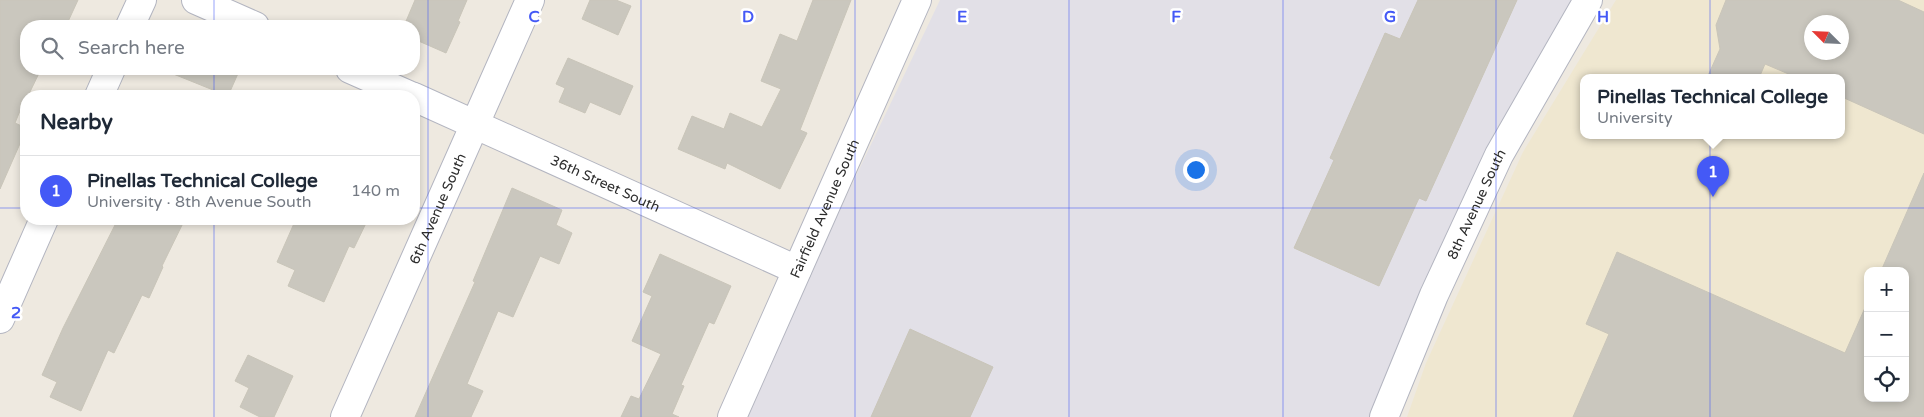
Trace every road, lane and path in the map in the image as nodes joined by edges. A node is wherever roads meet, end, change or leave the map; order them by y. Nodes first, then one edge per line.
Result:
1 (142, 0) edge
2 (196, 0) edge
3 (530, 0) edge
4 (917, 0) edge
5 (1588, 0) edge
6 (133, 20) edge
7 (241, 20) edge
8 (108, 75) edge
9 (363, 75) edge
10 (102, 90) edge
11 (396, 90) edge
12 (420, 100) edge
13 (474, 124) junction
14 (41, 225) edge
15 (797, 270) junction
16 (0, 319) edge
17 (344, 417) edge
18 (732, 417) edge
19 (1384, 417) edge

1 - 6 street
2 - 7 street
3 - 13 street, 6th Avenue South
4 - 15 street, Fairfield Avenue South
5 - 19 street, 8th Avenue South
8 - 10 street
9 - 11 street, 36th Street South
12 - 13 street, 36th Street South
13 - 15 street, 36th Street South
13 - 17 street, 6th Avenue South
14 - 16 street
15 - 18 street, Fairfield Avenue South

